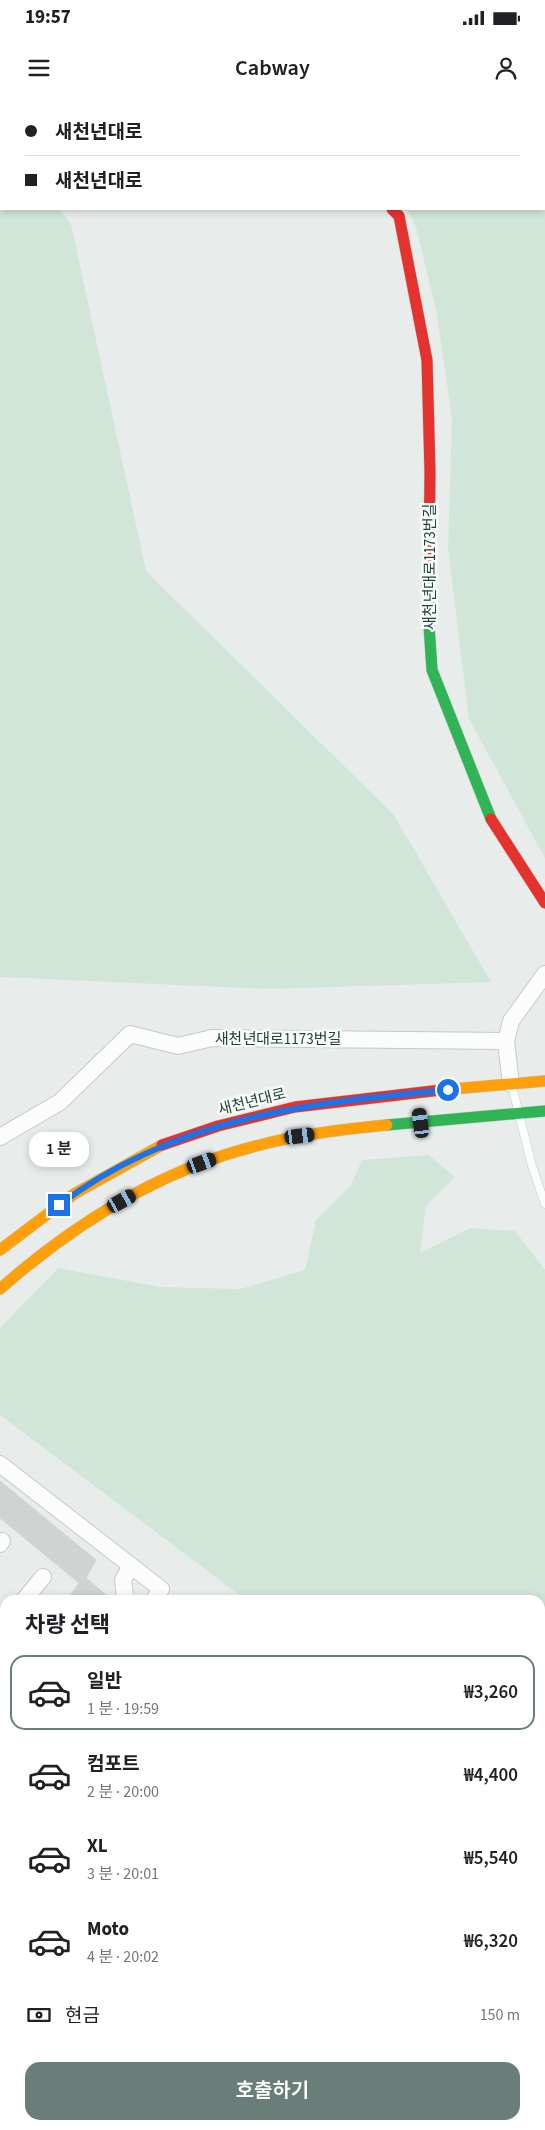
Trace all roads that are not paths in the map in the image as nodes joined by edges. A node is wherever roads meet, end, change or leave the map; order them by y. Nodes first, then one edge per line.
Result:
1 (393, 210) edge
2 (545, 904) edge
3 (545, 974) edge
4 (506, 1041) junction
5 (545, 1081) edge
6 (512, 1084) junction
7 (417, 1093) junction
8 (545, 1112) edge
9 (518, 1114) junction
10 (421, 1123) junction
11 (0, 1137) edge
12 (545, 1204) edge
13 (0, 1250) edge
14 (0, 1288) edge
15 (0, 1464) edge
16 (131, 1566) junction
17 (43, 1577) dead end
18 (28, 1595) edge
19 (125, 1595) edge
20 (157, 1595) edge

1 - 2 main road, 새천년대로1173번길
3 - 4 street
4 - 6 street
4 - 11 street, 새천년대로1173번길
5 - 6 main road, 새천년대로
6 - 7 main road, 새천년대로
6 - 9 lane
7 - 10 main road
7 - 13 main road, 새천년대로
8 - 9 main road
9 - 10 main road
9 - 12 lane
10 - 14 main road
15 - 16 street
16 - 19 street
16 - 20 street
17 - 18 street

